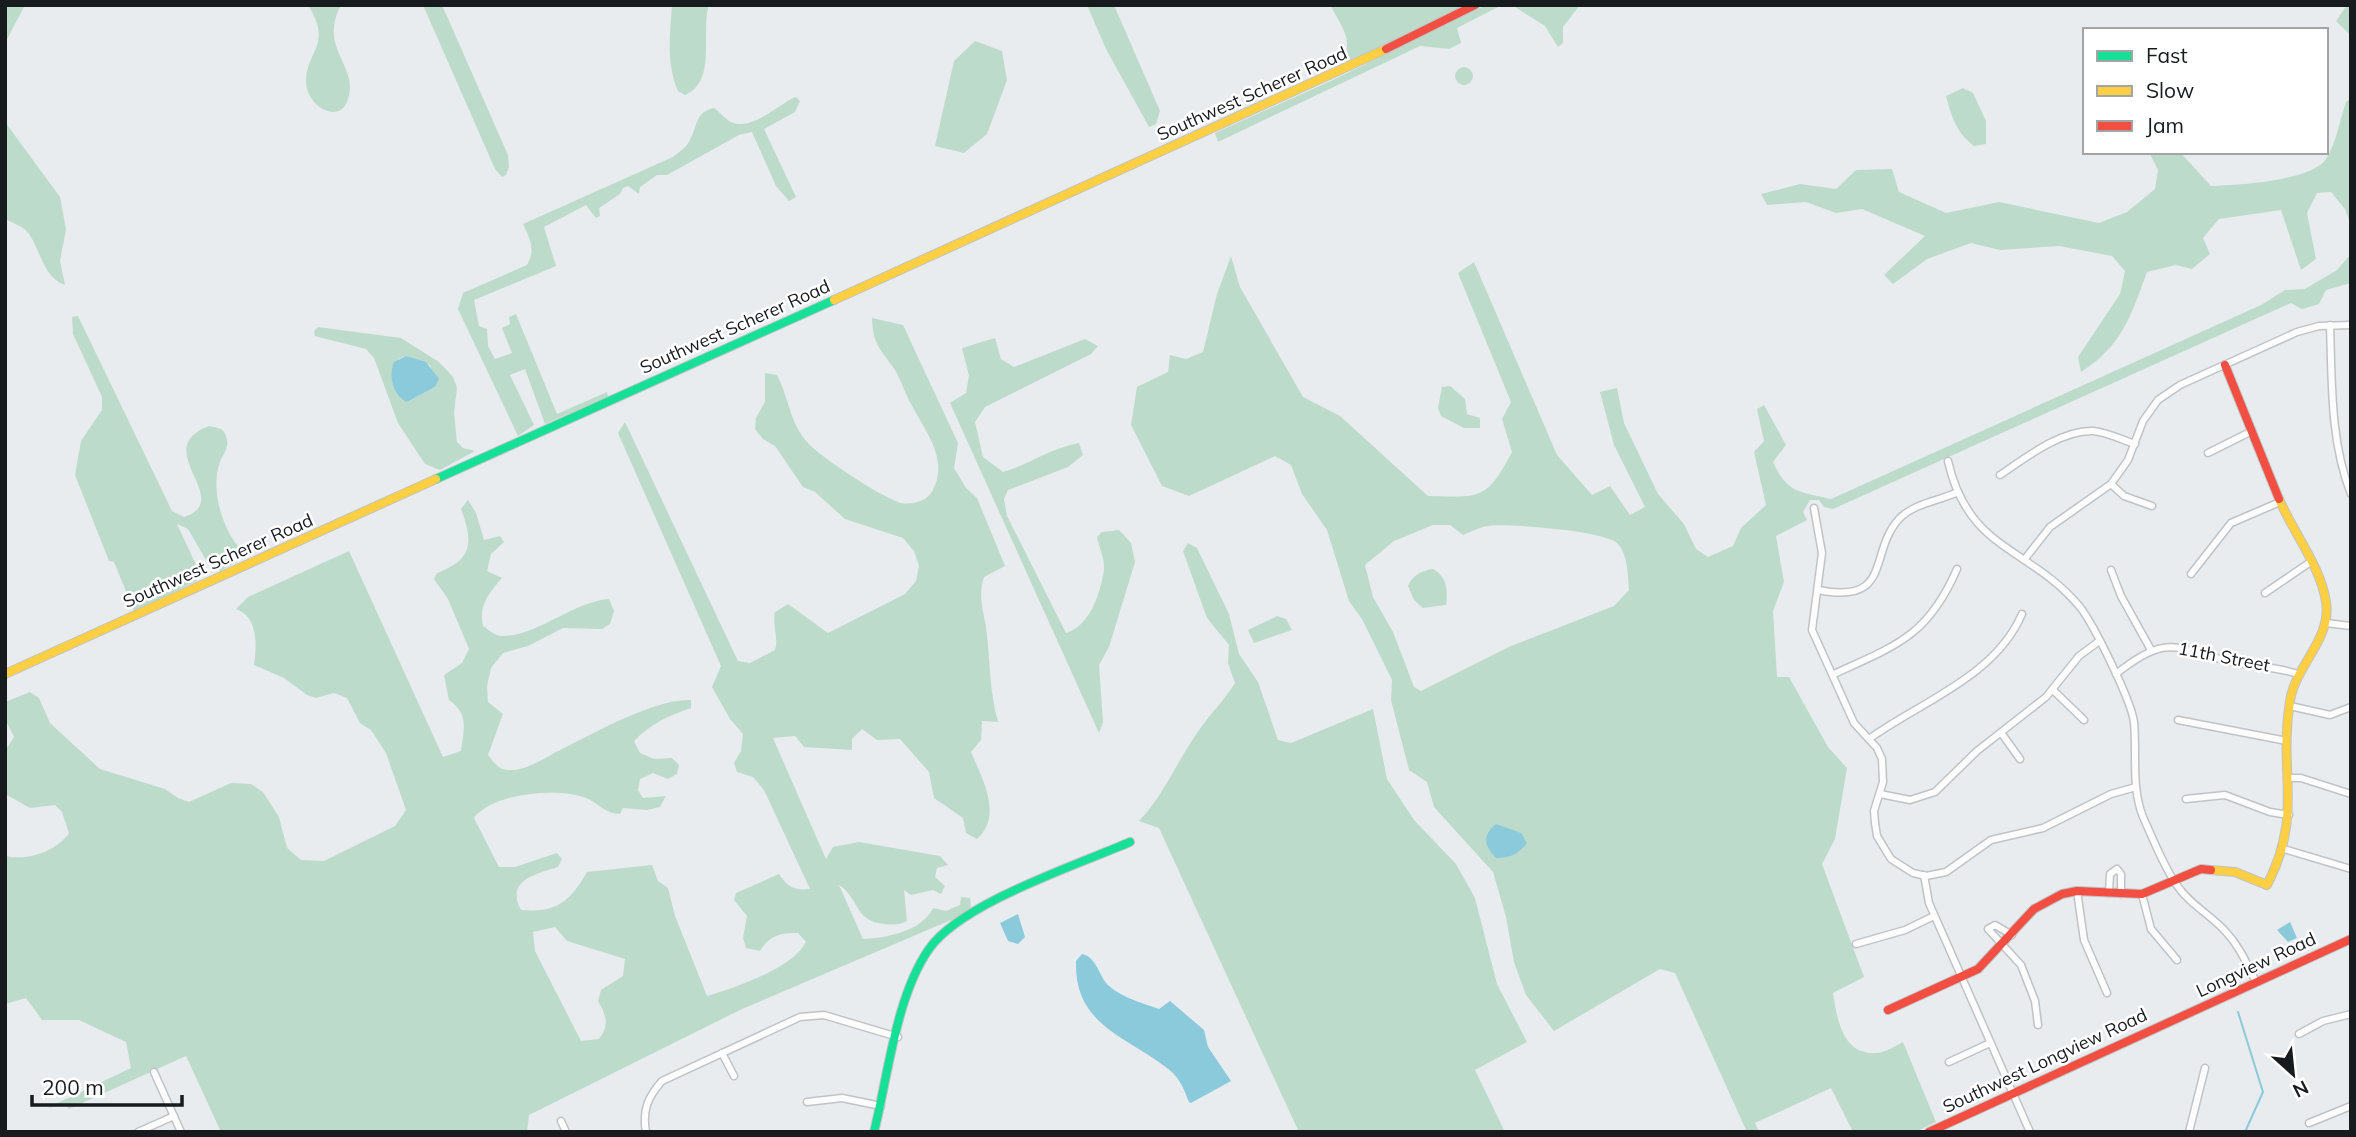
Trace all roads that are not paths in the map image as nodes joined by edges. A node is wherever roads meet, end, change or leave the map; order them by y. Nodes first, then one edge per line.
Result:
1 (1475, 5) edge
2 (2330, 325) junction
3 (2351, 325) edge
4 (2225, 365) junction
5 (2252, 431) junction
6 (2135, 444) junction
7 (2208, 453) dead end
8 (1948, 461) dead end
9 (2000, 475) dead end
10 (2110, 484) junction
11 (1958, 492) junction
12 (2351, 494) edge
13 (2280, 502) junction
14 (2152, 506) dead end
15 (1814, 508) dead end
16 (2024, 560) junction
17 (2309, 563) junction
18 (1957, 569) dead end
19 (2111, 570) dead end
20 (2191, 574) dead end
21 (1818, 590) junction
22 (2265, 593) dead end
23 (2022, 614) dead end
24 (2326, 623) junction
25 (2351, 626) edge
26 (2098, 642) junction
27 (2151, 650) junction
28 (5, 674) edge
29 (1834, 674) junction
30 (2116, 674) junction
31 (2298, 674) junction
32 (2053, 690) junction
33 (2290, 706) junction
34 (2351, 707) edge
35 (2084, 720) dead end
36 (2178, 720) dead end
37 (2002, 734) junction
38 (1869, 739) junction
39 (2287, 741) junction
40 (2020, 759) dead end
41 (2288, 778) junction
42 (2136, 787) junction
43 (1880, 793) junction
44 (2351, 794) edge
45 (2186, 799) dead end
46 (2289, 815) junction
47 (1130, 842) dead end
48 (2284, 849) junction
49 (2351, 869) edge
50 (1924, 875) junction
51 (2175, 881) junction
52 (2077, 891) junction
53 (2109, 893) junction
54 (2121, 894) junction
55 (2142, 894) junction
56 (1934, 916) junction
57 (2011, 935) junction
58 (2351, 939) edge
59 (1856, 944) dead end
60 (2002, 946) junction
61 (2177, 960) dead end
62 (1961, 977) junction
63 (2256, 982) junction
64 (2107, 993) dead end
65 (1888, 1010) dead end
66 (2351, 1014) edge
67 (2175, 1019) joint
68 (2038, 1025) dead end
69 (2299, 1034) dead end
70 (898, 1037) junction
71 (1990, 1043) junction
72 (722, 1053) junction
73 (1949, 1062) dead end
74 (2205, 1068) dead end
75 (154, 1072) dead end
76 (734, 1076) dead end
77 (2013, 1093) junction
78 (807, 1102) dead end
79 (881, 1106) junction
80 (2351, 1106) edge
81 (174, 1116) junction
82 (561, 1121) dead end
83 (2309, 1123) dead end
84 (138, 1132) edge
85 (181, 1132) edge
86 (566, 1132) edge
87 (646, 1132) edge
88 (874, 1132) edge
89 (1929, 1132) edge
90 (2030, 1132) edge
91 (2189, 1132) edge

1 - 28 street, Southwest Scherer Road
2 - 3 street
2 - 4 street
2 - 12 street
4 - 5 street
4 - 6 street
5 - 7 street
5 - 13 street
6 - 9 street
6 - 10 street
8 - 11 street
10 - 14 street
10 - 16 street
11 - 16 street
11 - 21 street
13 - 17 street
13 - 20 street
15 - 21 street
16 - 26 street
17 - 22 street
17 - 24 street
18 - 29 street
19 - 27 street
21 - 29 street
23 - 38 street
24 - 25 street
24 - 31 street
26 - 30 street
26 - 32 street
27 - 30 street
27 - 31 street, 11th Street
29 - 38 street
30 - 42 street
31 - 33 street
32 - 35 street
32 - 37 street
33 - 34 street
33 - 39 street
36 - 39 street
37 - 40 street
37 - 43 street
38 - 43 street
39 - 41 street
41 - 44 street
41 - 46 street
42 - 50 street
42 - 51 street
43 - 50 street
45 - 46 street
46 - 48 street
47 - 70 street
48 - 49 street
48 - 51 street
50 - 56 street
51 - 55 street
51 - 63 street
52 - 53 street
52 - 57 street
52 - 64 street
53 - 54 street
53 - 54 street
54 - 55 street
55 - 61 street
56 - 59 street
56 - 62 street
57 - 60 street
57 - 60 street
58 - 63 street, Longview Road
60 - 62 street
60 - 68 street
62 - 65 street
62 - 71 street
63 - 67 street, Longview Road
66 - 69 street
67 - 77 street, Southwest Longview Road
70 - 72 street
70 - 79 street
71 - 73 street
71 - 77 street
72 - 76 street
72 - 87 street
74 - 91 street
75 - 81 street
77 - 89 street, Southwest Longview Road
77 - 90 street
78 - 79 street
79 - 88 street
80 - 83 street
81 - 84 street
81 - 85 street
82 - 86 street

